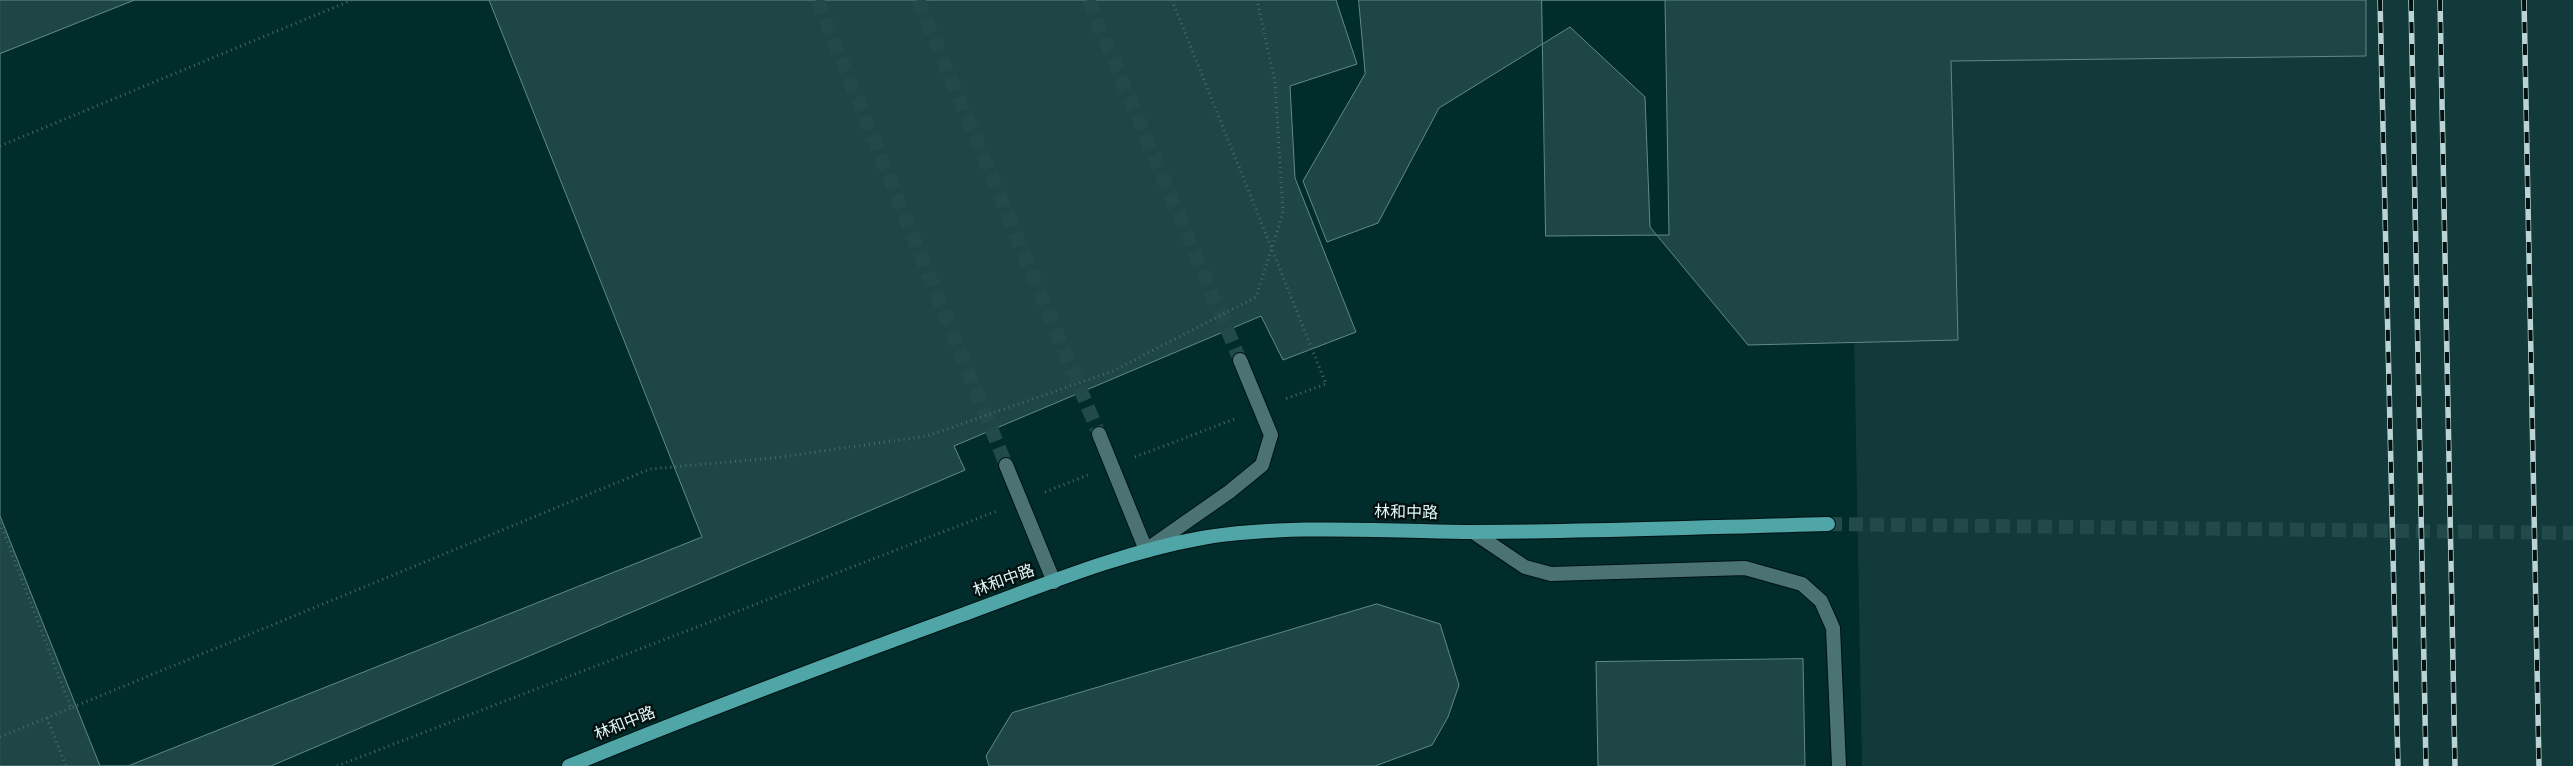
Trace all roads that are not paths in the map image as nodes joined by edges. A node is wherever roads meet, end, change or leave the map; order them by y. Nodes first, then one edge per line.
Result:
1 (1240, 360) tunnel mouth
2 (1099, 434) tunnel mouth
3 (1006, 465) tunnel mouth
4 (1828, 524) tunnel mouth
5 (1473, 532) junction
6 (1146, 550) junction
7 (1054, 582) junction
8 (569, 766) edge
9 (1839, 766) edge

1 - 6 street
2 - 6 street
3 - 7 street
4 - 5 main road, 林和中路
5 - 6 main road, 林和中路
5 - 9 street
6 - 7 main road, 林和中路
7 - 8 main road, 林和中路

